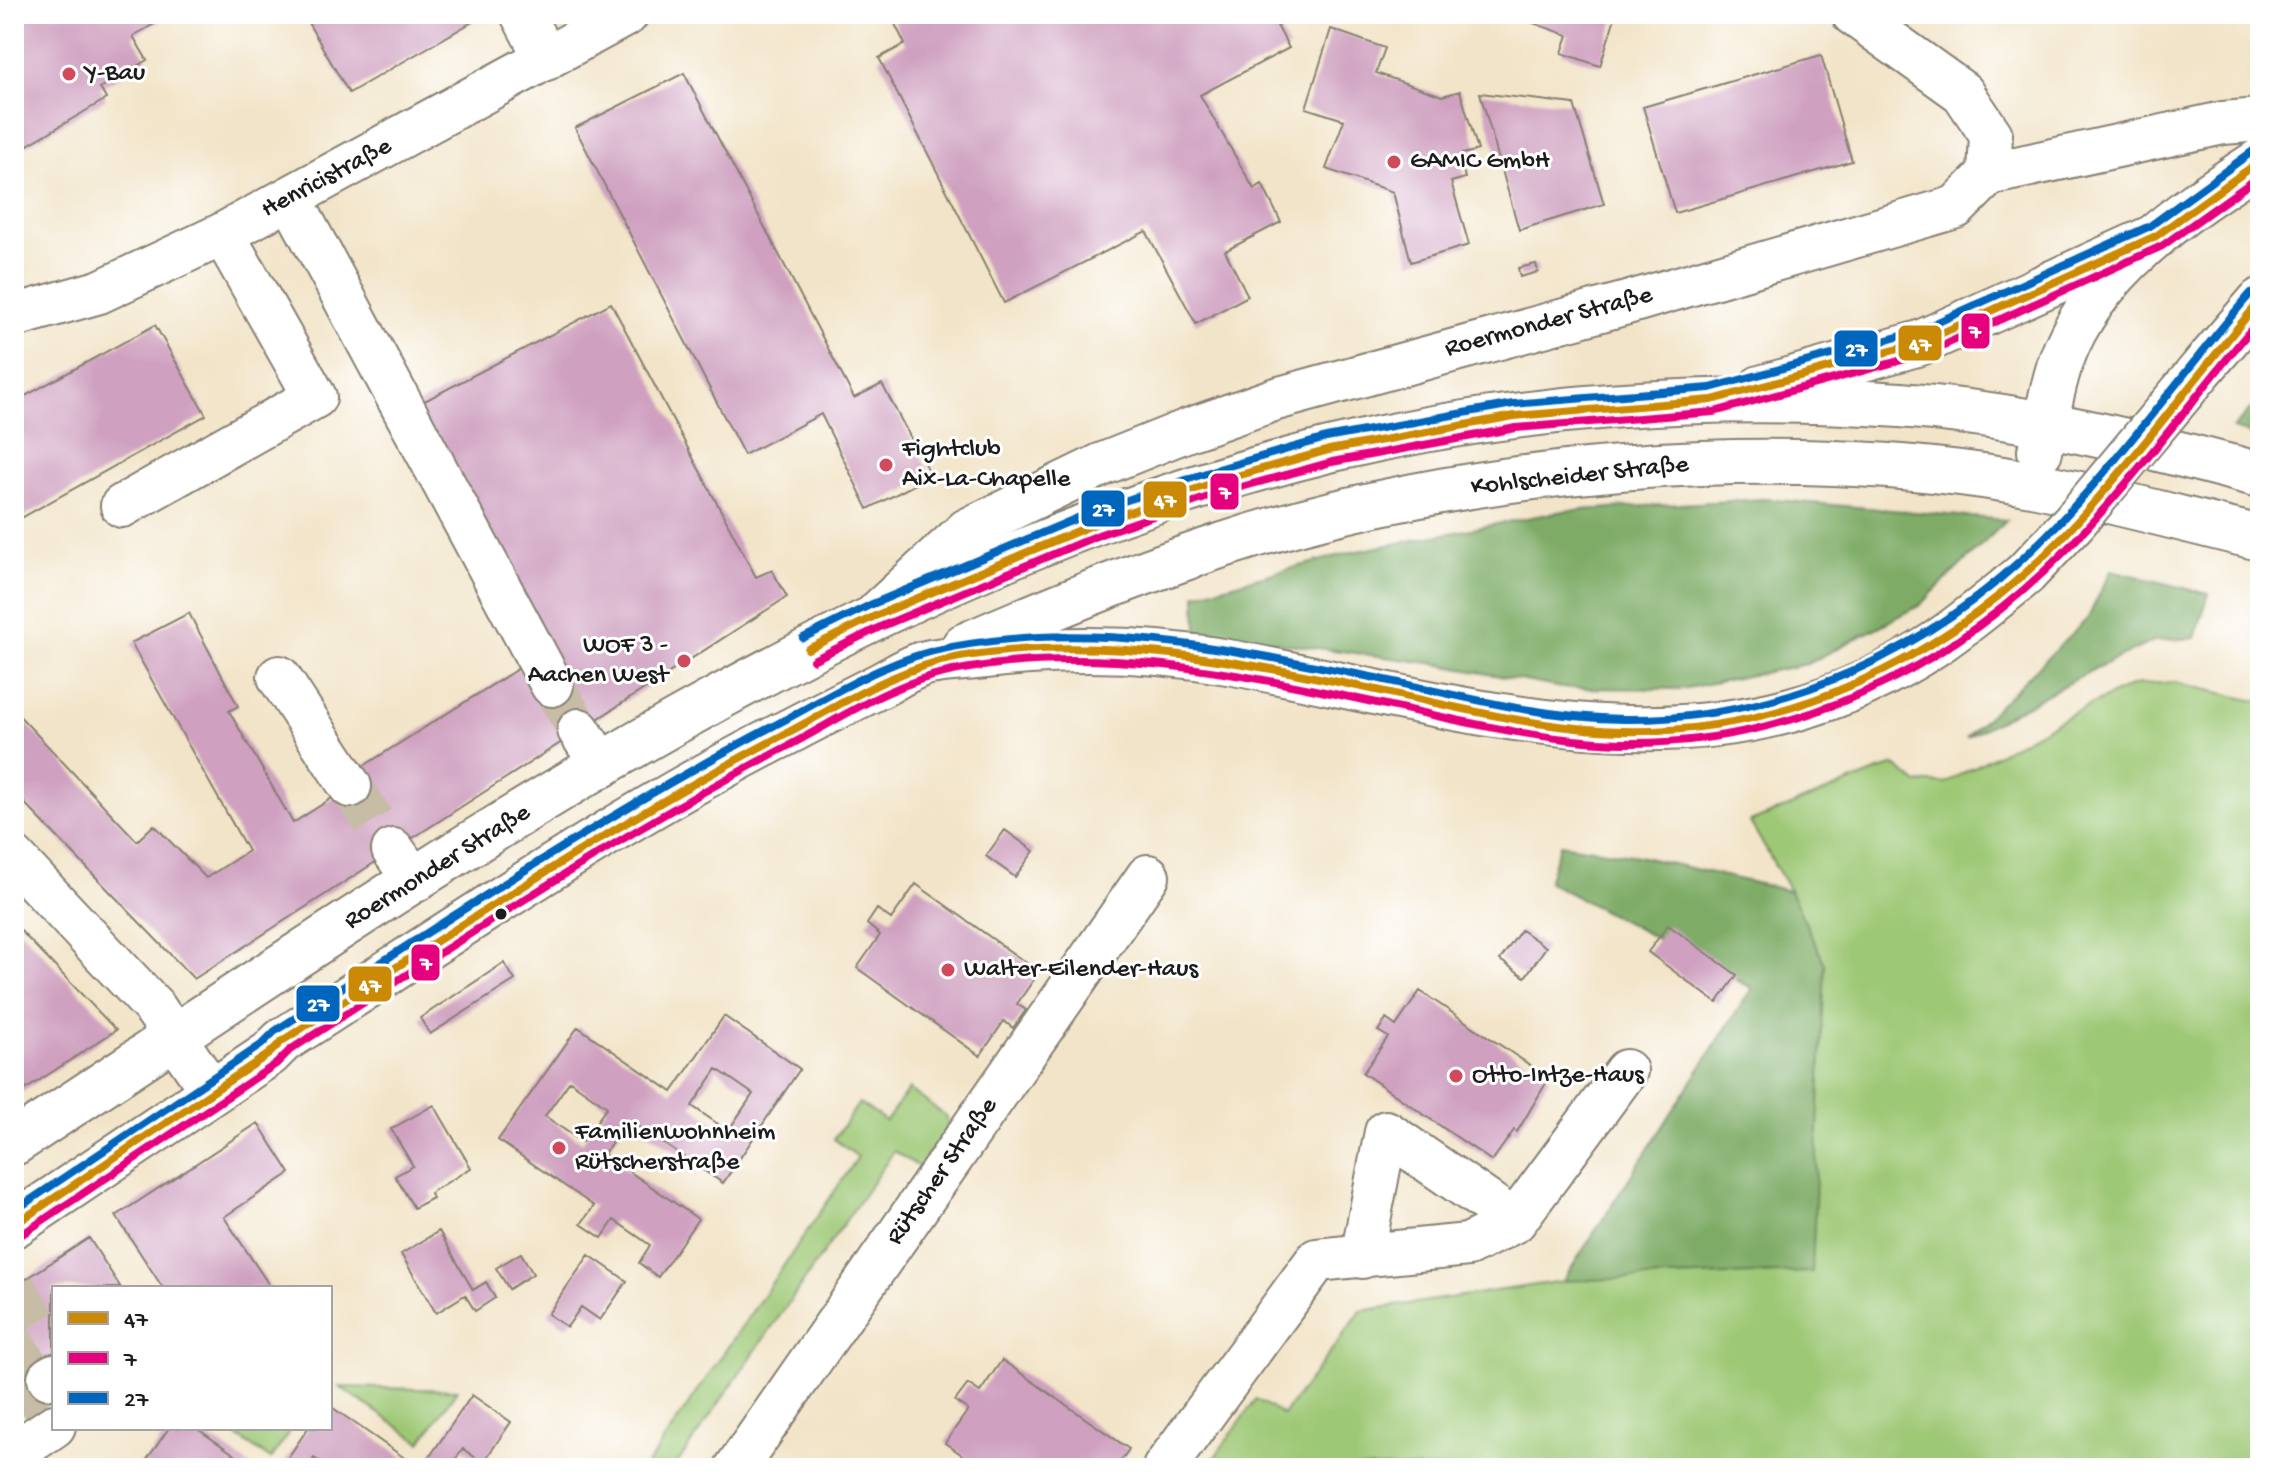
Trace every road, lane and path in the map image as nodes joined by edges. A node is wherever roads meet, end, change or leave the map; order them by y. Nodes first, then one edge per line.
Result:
1 (522, 14) edge
2 (627, 14) edge
3 (1853, 14) edge
4 (546, 59) junction
5 (2260, 120) edge
6 (2260, 161) edge
7 (1989, 174) junction
8 (291, 199) junction
9 (223, 234) junction
10 (2156, 236) junction
11 (2260, 301) edge
12 (14, 316) edge
13 (1712, 400) junction
14 (2046, 423) junction
15 (2260, 475) edge
16 (2032, 484) junction
17 (122, 506) dead end
18 (2260, 538) edge
19 (875, 616) junction
20 (922, 664) junction
21 (279, 677) dead end
22 (552, 685) tunnel mouth
23 (350, 786) tunnel mouth
24 (14, 858) edge
25 (1148, 876) dead end
26 (176, 1036) junction
27 (1626, 1071) dead end
28 (212, 1092) junction
29 (14, 1143) edge
30 (1515, 1221) junction
31 (14, 1225) edge
32 (1362, 1257) junction
33 (52, 1427) edge
34 (14, 1453) edge
35 (736, 1468) edge
36 (1164, 1468) edge

1 - 4 street
2 - 4 street, Henricistraße
3 - 7 street
4 - 8 street, Henricistraße
5 - 7 street
6 - 10 main road
7 - 19 street, Roermonder Straße
8 - 9 street, Henricistraße
8 - 22 street
9 - 12 street, Henricistraße
9 - 17 street
10 - 13 main road
10 - 14 main road
11 - 20 main road, bridge
13 - 14 main road
13 - 19 main road, Roermonder Straße
14 - 15 main road
14 - 16 main road
16 - 18 main road, Kohlscheider Straße
16 - 20 main road, Kohlscheider Straße
19 - 26 main road, Roermonder Straße
20 - 28 main road
21 - 23 street
24 - 26 street
25 - 35 street, Rütscher Straße
26 - 28 street
26 - 29 main road, Roermonder Straße
27 - 30 street
28 - 31 main road
30 - 32 street
30 - 32 street
32 - 36 street
33 - 34 street

